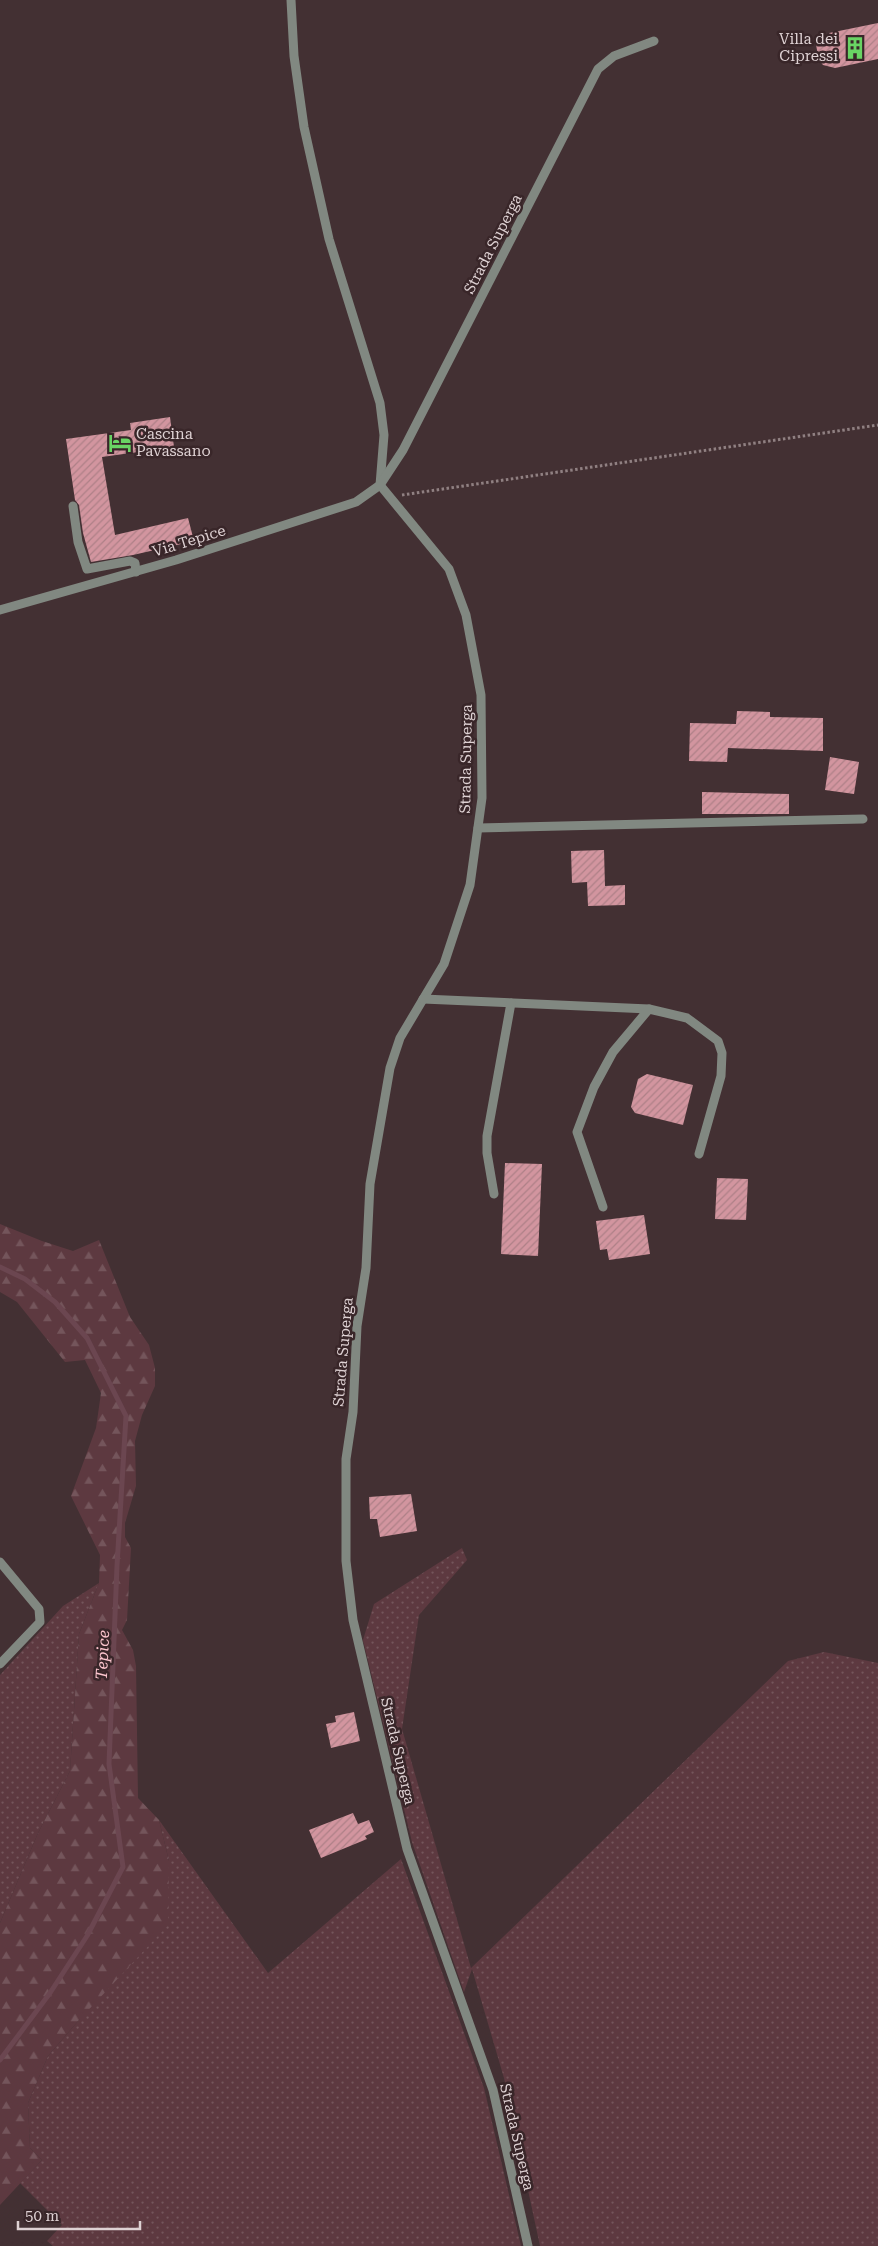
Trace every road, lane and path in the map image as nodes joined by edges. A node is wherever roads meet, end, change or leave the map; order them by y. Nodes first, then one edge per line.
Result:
1 (291, 0) edge
2 (654, 41) dead end
3 (878, 425) edge
4 (380, 485) junction
5 (389, 496) junction
6 (73, 506) dead end
7 (136, 572) junction
8 (0, 610) edge
9 (863, 819) dead end
10 (478, 828) junction
11 (423, 999) junction
12 (511, 1003) junction
13 (649, 1009) junction
14 (699, 1154) dead end
15 (494, 1194) dead end
16 (603, 1207) dead end
17 (0, 1562) edge
18 (0, 1664) edge
19 (528, 2246) edge

1 - 4 street
2 - 4 street, Strada Superga
3 - 5 path
4 - 5 street, Strada Superga
4 - 7 street, Via Tepice
5 - 10 street, Strada Superga
6 - 7 street
7 - 8 street, Via Tepice
9 - 10 street
10 - 11 street, Strada Superga
11 - 12 street
11 - 19 street, Strada Superga
12 - 13 street
12 - 15 street
13 - 14 street
13 - 16 street
17 - 18 street

